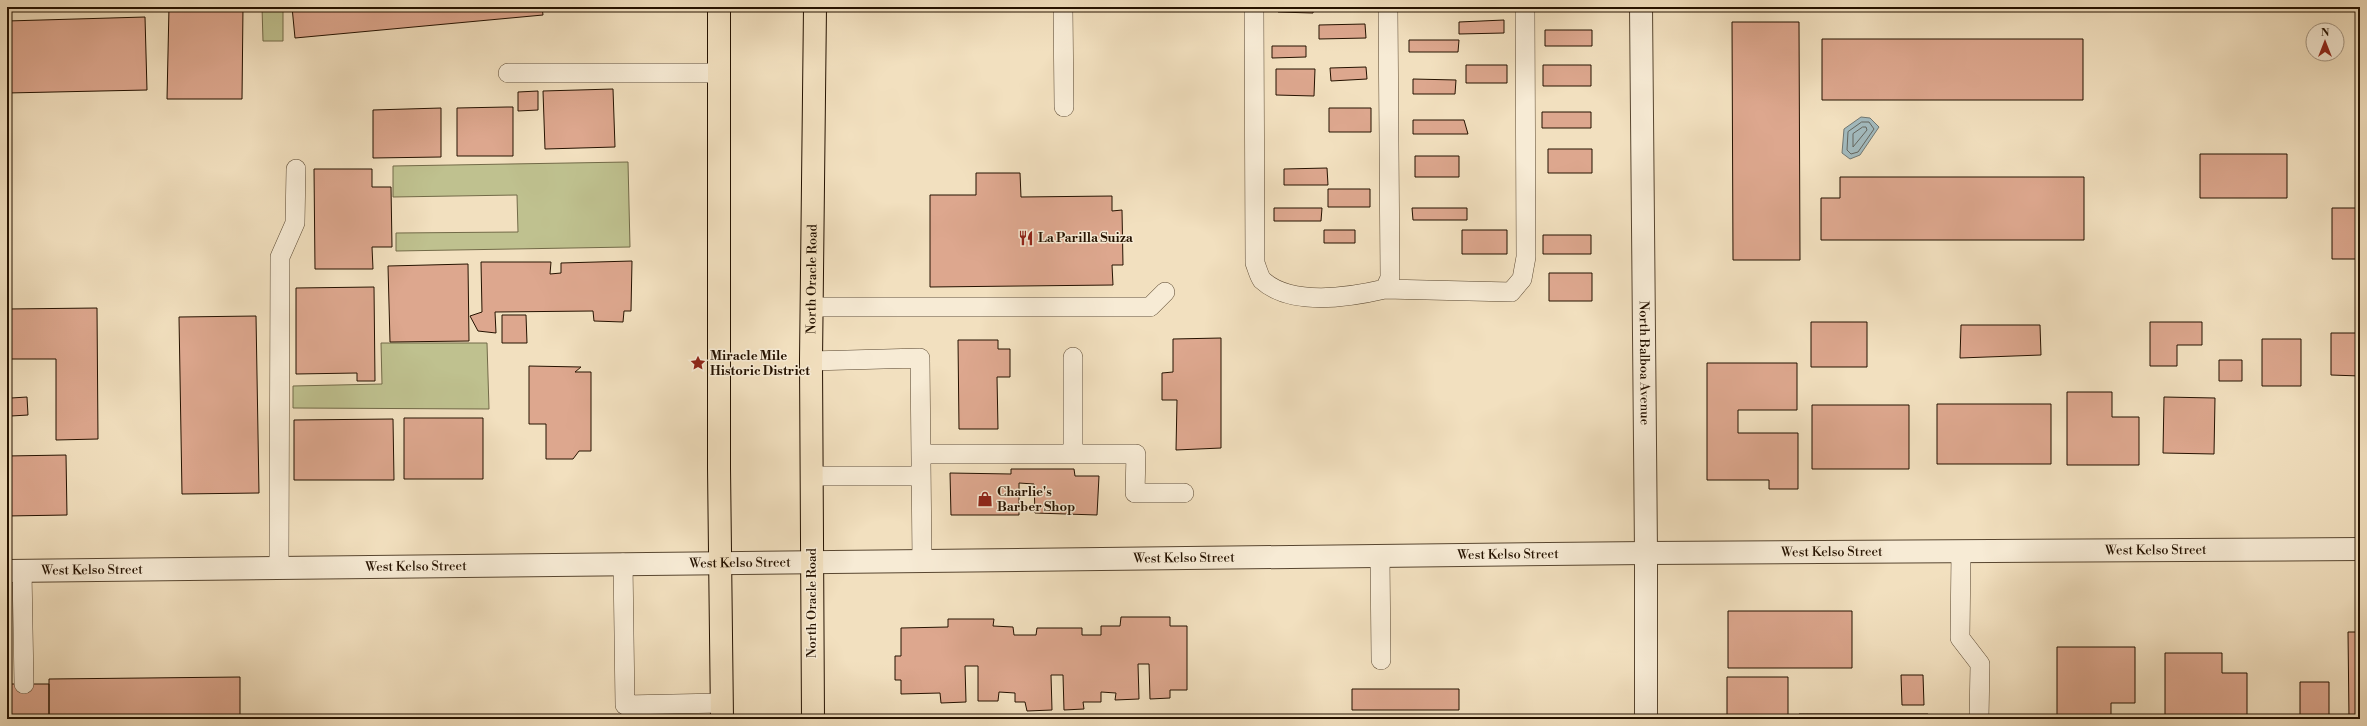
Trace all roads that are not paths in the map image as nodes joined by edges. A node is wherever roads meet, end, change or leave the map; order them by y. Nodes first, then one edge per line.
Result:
1 (719, 7) edge
2 (815, 7) edge
3 (1254, 7) edge
4 (1388, 7) edge
5 (1525, 7) edge
6 (1640, 7) edge
7 (1063, 8) edge
8 (508, 73) dead end
9 (719, 73) junction
10 (1064, 107) dead end
11 (296, 169) dead end
12 (1385, 289) junction
13 (1165, 292) dead end
14 (812, 307) junction
15 (1073, 357) dead end
16 (812, 361) junction
17 (922, 454) junction
18 (1073, 454) junction
19 (812, 476) junction
20 (922, 476) junction
21 (1184, 493) dead end
22 (2360, 549) edge
23 (1961, 552) junction
24 (1646, 553) junction
25 (1380, 556) junction
26 (922, 560) junction
27 (720, 562) junction
28 (812, 562) junction
29 (623, 563) junction
30 (279, 568) junction
31 (15, 571) edge
32 (1381, 660) dead end
33 (24, 684) dead end
34 (722, 711) edge
35 (813, 719) edge
36 (1646, 719) edge
37 (1979, 719) edge

1 - 9 main road
2 - 14 main road, North Oracle Road
3 - 12 lane
4 - 12 lane
5 - 12 lane
6 - 24 street, North Balboa Avenue
7 - 10 lane
8 - 9 lane
9 - 27 main road
11 - 30 lane
13 - 14 lane
14 - 16 main road, North Oracle Road
15 - 18 lane
16 - 17 lane
16 - 19 main road, North Oracle Road
17 - 18 lane
17 - 20 lane
18 - 21 lane
19 - 20 lane
19 - 28 main road, North Oracle Road
20 - 26 lane
22 - 23 street, West Kelso Street
23 - 24 street, West Kelso Street
23 - 37 lane
24 - 25 street, West Kelso Street
24 - 36 street, North Balboa Avenue
25 - 26 street, West Kelso Street
25 - 32 lane
26 - 28 street, West Kelso Street
27 - 28 street, West Kelso Street
27 - 29 street, West Kelso Street
27 - 34 main road
28 - 35 main road, North Oracle Road
29 - 30 street, West Kelso Street
29 - 34 lane
30 - 31 street, West Kelso Street
31 - 33 lane

